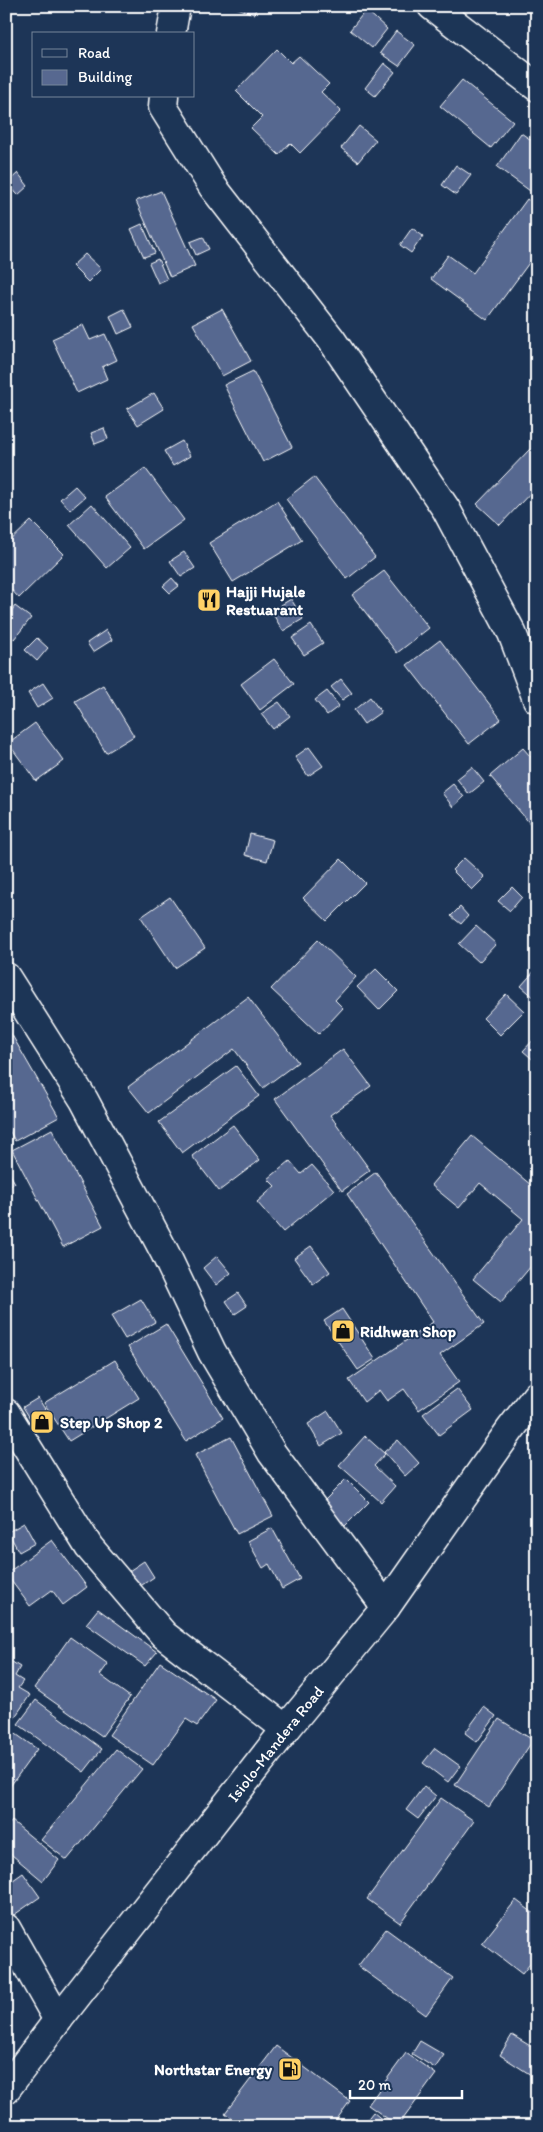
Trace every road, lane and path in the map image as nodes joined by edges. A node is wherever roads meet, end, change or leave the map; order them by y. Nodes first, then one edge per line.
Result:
1 (176, 6) edge
2 (432, 6) edge
3 (171, 32) edge
4 (537, 87) edge
5 (164, 98) edge
6 (537, 700) edge
7 (6, 977) edge
8 (537, 1395) edge
9 (6, 1413) edge
10 (386, 1607) junction
11 (286, 1729) junction
12 (6, 1928) edge
13 (58, 2020) junction
14 (6, 2089) edge

1 - 3 main road
2 - 4 main road
5 - 6 main road
7 - 10 main road
8 - 10 main road, Isiolo-Mandera Road
9 - 11 main road
10 - 11 main road, Isiolo-Mandera Road
11 - 13 main road, Isiolo-Mandera Road
12 - 13 main road
13 - 14 main road, Isiolo-Mandera Road

